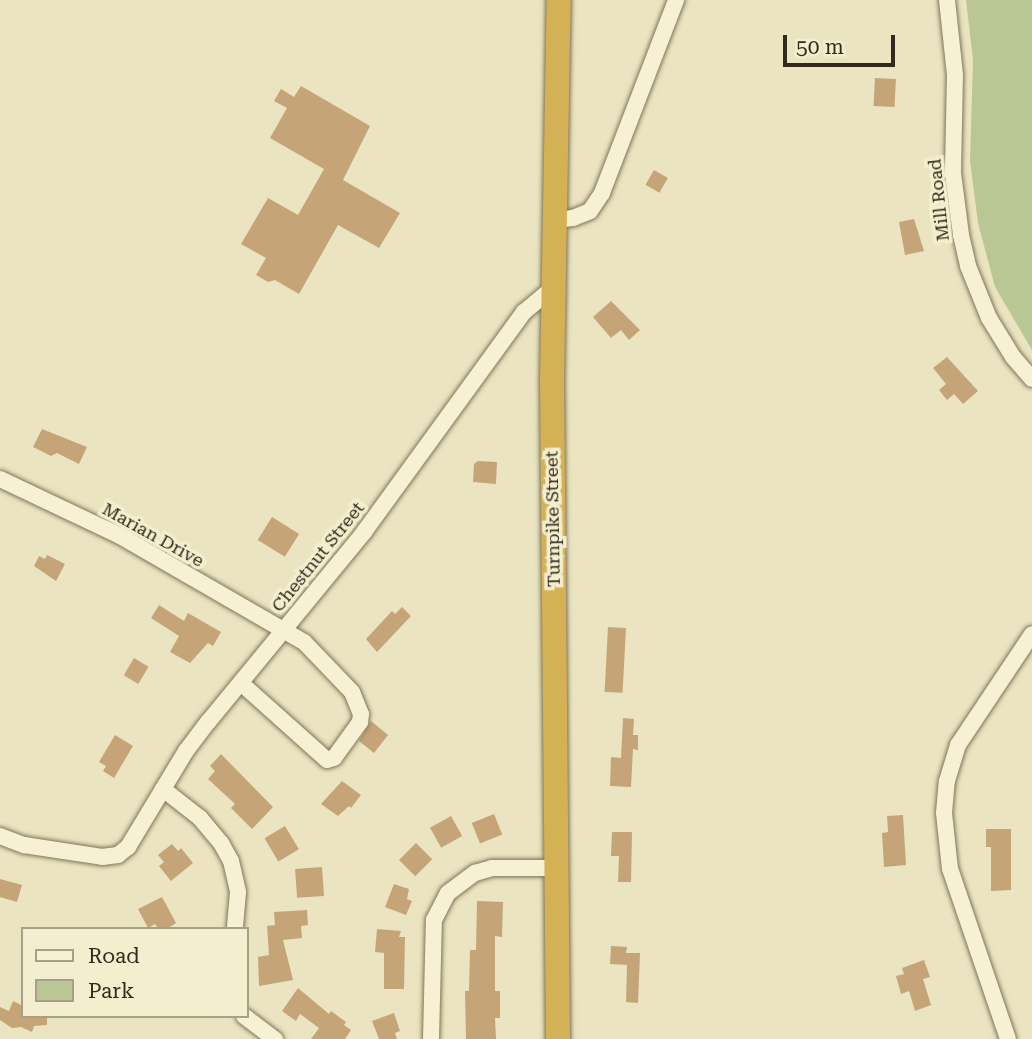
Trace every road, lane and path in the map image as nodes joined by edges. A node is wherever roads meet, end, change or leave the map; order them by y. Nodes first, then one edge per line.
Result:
1 (559, 0) edge
2 (676, 0) edge
3 (947, 0) edge
4 (552, 221) junction
5 (554, 287) junction
6 (1032, 379) edge
7 (0, 479) edge
8 (284, 631) junction
9 (1032, 634) edge
10 (241, 683) junction
11 (163, 789) junction
12 (0, 836) edge
13 (555, 867) junction
14 (235, 927) edge
15 (247, 1018) edge
16 (275, 1039) edge
17 (431, 1039) edge
18 (558, 1039) edge
19 (1009, 1039) edge

1 - 4 highway, Turnpike Street
2 - 4 street
3 - 6 street, Mill Road
4 - 5 highway, Turnpike Street
5 - 8 street, Chestnut Street
5 - 13 highway, Turnpike Street
7 - 8 street, Marian Drive
8 - 10 street, Chestnut Street
8 - 10 street, Marian Drive
9 - 19 street
10 - 11 street, Chestnut Street
11 - 12 street, Chestnut Street
11 - 14 street
13 - 17 street
13 - 18 highway, Turnpike Street
15 - 16 street

